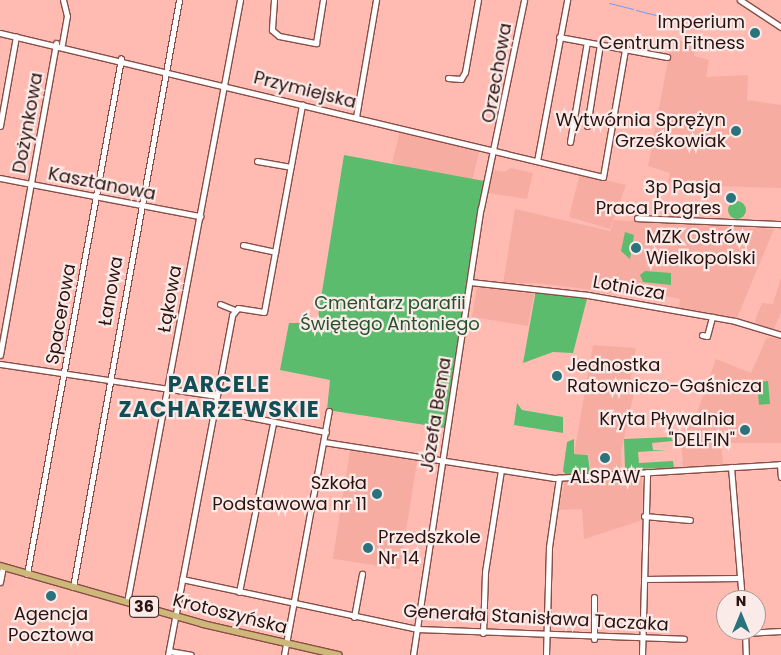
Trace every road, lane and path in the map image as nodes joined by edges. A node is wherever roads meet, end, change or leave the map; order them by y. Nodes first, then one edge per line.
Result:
1 (63, 0) edge
2 (179, 0) edge
3 (240, 0) edge
4 (274, 0) edge
5 (323, 0) edge
6 (376, 0) edge
7 (478, 0) edge
8 (524, 0) edge
9 (567, 0) edge
10 (740, 0) edge
11 (751, 0) edge
12 (749, 6) junction
13 (781, 27) edge
14 (0, 33) edge
15 (16, 36) junction
16 (560, 37) junction
17 (587, 42) junction
18 (59, 44) junction
19 (600, 44) junction
20 (625, 49) junction
21 (667, 57) dead end
22 (121, 59) junction
23 (166, 70) junction
24 (448, 78) dead end
25 (224, 85) junction
26 (302, 104) junction
27 (356, 117) junction
28 (0, 126) edge
29 (587, 126) dead end
30 (570, 142) dead end
31 (496, 152) junction
32 (257, 161) dead end
33 (538, 161) junction
34 (290, 168) junction
35 (0, 178) edge
36 (31, 184) junction
37 (96, 196) junction
38 (140, 205) junction
39 (200, 216) junction
40 (637, 218) dead end
41 (781, 224) edge
42 (243, 245) dead end
43 (275, 252) junction
44 (470, 282) junction
45 (220, 304) dead end
46 (235, 310) junction
47 (712, 317) junction
48 (702, 335) dead end
49 (781, 335) edge
50 (0, 356) edge
51 (0, 364) edge
52 (63, 376) junction
53 (109, 379) junction
54 (168, 387) junction
55 (217, 396) junction
56 (214, 410) junction
57 (329, 411) dead end
58 (273, 423) junction
59 (326, 432) junction
60 (324, 442) junction
61 (443, 461) junction
62 (780, 464) edge
63 (732, 467) junction
64 (501, 470) junction
65 (647, 472) junction
66 (559, 478) junction
67 (781, 478) edge
68 (644, 516) junction
69 (690, 520) dead end
70 (2, 566) edge
71 (27, 574) junction
72 (362, 574) dead end
73 (740, 578) junction
74 (182, 579) junction
75 (644, 579) junction
76 (0, 582) edge
77 (73, 587) junction
78 (741, 590) edge
79 (239, 592) junction
80 (594, 597) dead end
81 (127, 602) junction
82 (294, 604) junction
83 (176, 617) junction
84 (354, 617) junction
85 (417, 629) junction
86 (781, 630) edge
87 (766, 631) edge
88 (483, 633) junction
89 (546, 636) junction
90 (594, 639) junction
91 (684, 639) dead end
92 (745, 640) edge
93 (642, 641) junction
94 (286, 643) junction
95 (169, 653) edge
96 (191, 655) edge
97 (284, 655) edge
98 (338, 655) edge
99 (413, 655) edge
100 (546, 655) edge
101 (642, 655) edge
102 (746, 655) edge

1 - 18 street, Dożynkowa
2 - 23 street, Łanowa
3 - 25 street, Łąkowa
4 - 5 street
6 - 27 street
7 - 24 street
8 - 31 street, Orzechowa
9 - 16 street
10 - 12 street
11 - 12 street
12 - 13 street
14 - 15 street, Przymiejska
15 - 18 street, Przymiejska
15 - 28 street
16 - 17 street
16 - 33 street
17 - 19 street
17 - 30 street
18 - 22 street, Przymiejska
18 - 36 street, Dożynkowa
19 - 20 street
19 - 29 street
20 - 21 street
20 - 33 street, Przymiejska
22 - 23 street, Przymiejska
22 - 37 street, Spacerowa
23 - 25 street, Przymiejska
23 - 38 street, Łanowa
25 - 26 street, Przymiejska
25 - 39 street, Łąkowa
26 - 27 street, Przymiejska
26 - 34 street
27 - 31 street, Przymiejska
31 - 33 street, Przymiejska
31 - 44 street, Józefa Bema
32 - 34 street
34 - 43 street
35 - 36 street, Kasztanowa
36 - 37 street, Kasztanowa
36 - 50 street, Dożynkowa
37 - 38 street, Kasztanowa
37 - 52 street, Spacerowa
38 - 39 street, Kasztanowa
38 - 53 street, Łanowa
39 - 54 street, Łąkowa
40 - 41 street
42 - 43 street
43 - 46 street
44 - 47 street, Lotnicza
44 - 61 street, Józefa Bema
45 - 46 street
46 - 55 street
47 - 48 street
47 - 49 street, Lotnicza
51 - 52 street
52 - 53 street
52 - 71 street, Spacerowa
53 - 54 street
53 - 77 street, Łanowa
54 - 55 street
54 - 81 street, Łąkowa
55 - 56 street
56 - 58 street
56 - 74 street
57 - 59 street
58 - 59 street
58 - 79 street
59 - 60 street
60 - 61 street
60 - 82 street
61 - 64 street
61 - 85 street, Józefa Bema
62 - 63 street
62 - 67 street
63 - 65 street
63 - 73 street
64 - 66 street
64 - 88 street
65 - 66 street
65 - 68 street
66 - 89 street
68 - 69 street
68 - 75 street
70 - 71 main road, Krotoszyńska / 36
70 - 76 street
71 - 77 main road, Krotoszyńska / 36
72 - 84 street
73 - 75 street
73 - 78 street
74 - 79 street, Generała Stanisława Taczaka
74 - 83 street
75 - 93 street
77 - 81 main road, Krotoszyńska / 36
79 - 82 street, Generała Stanisława Taczaka
80 - 90 street
81 - 83 main road, Krotoszyńska / 36
82 - 84 street, Generała Stanisława Taczaka
82 - 94 street
83 - 94 main road, Krotoszyńska / 36
83 - 95 street
84 - 85 street, Generała Stanisława Taczaka
85 - 88 street, Generała Stanisława Taczaka
85 - 99 street, Józefa Bema
86 - 87 street
88 - 89 street, Generała Stanisława Taczaka
89 - 90 street, Generała Stanisława Taczaka
89 - 100 street
90 - 93 street, Generała Stanisława Taczaka
91 - 93 street, Generała Stanisława Taczaka
92 - 102 street
93 - 101 street
94 - 97 street
94 - 98 main road, Krotoszyńska / 36
95 - 96 street

